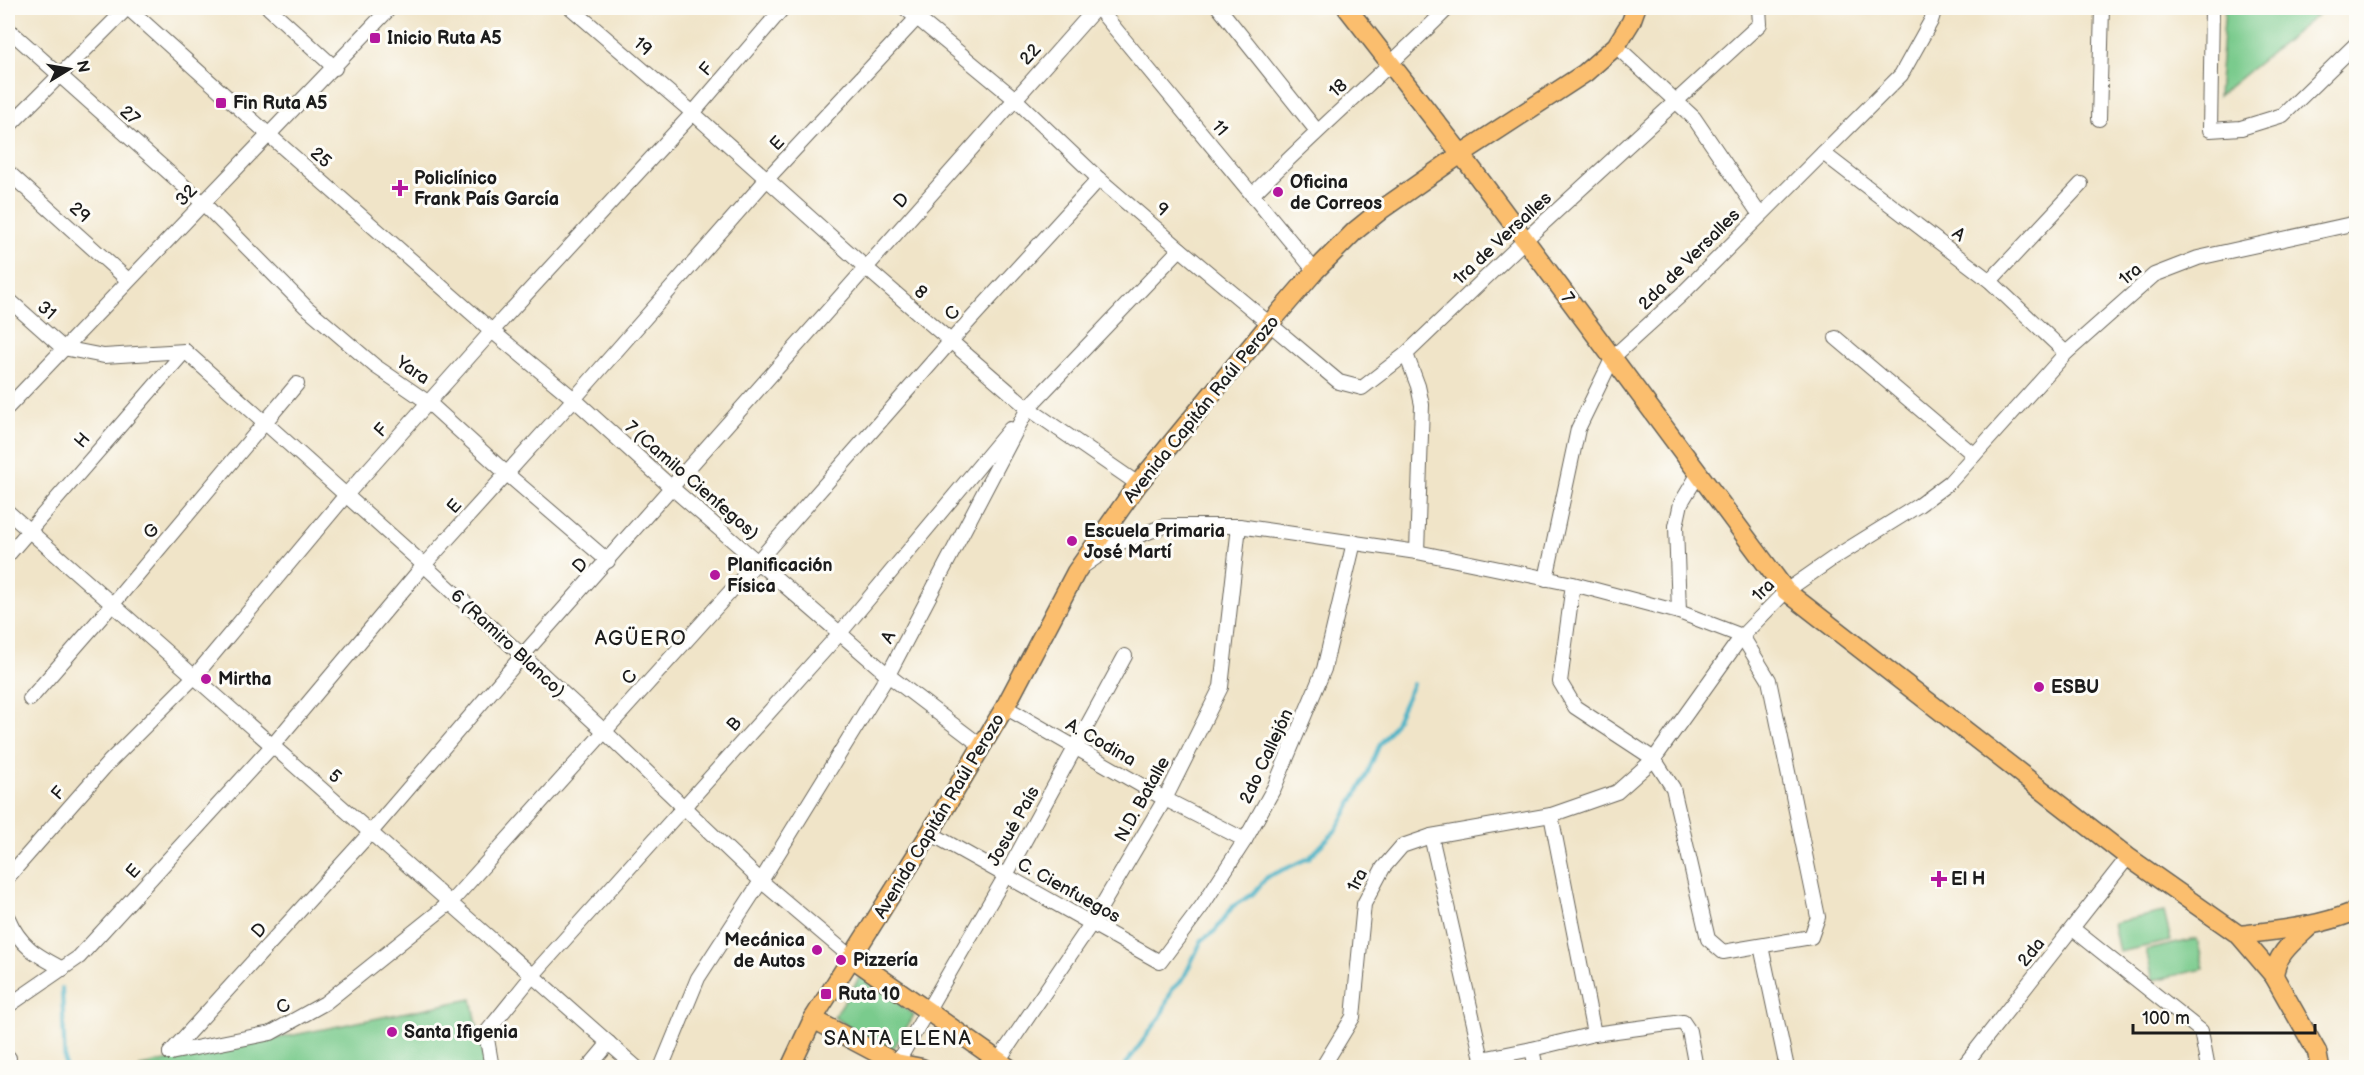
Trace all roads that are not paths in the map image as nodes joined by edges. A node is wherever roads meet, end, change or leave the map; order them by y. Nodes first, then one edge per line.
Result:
1 (127, 8) edge
2 (269, 8) edge
3 (390, 8) edge
4 (571, 8) edge
5 (783, 8) edge
6 (905, 8) edge
7 (1097, 8) edge
8 (1219, 8) edge
9 (1347, 8) edge
10 (1448, 8) edge
11 (1636, 8) edge
12 (1759, 8) edge
13 (1935, 8) edge
14 (2102, 8) edge
15 (2212, 8) edge
16 (917, 18) junction
17 (8, 29) edge
18 (2356, 44) edge
19 (1616, 46) junction
20 (1391, 65) junction
21 (334, 68) junction
22 (59, 76) junction
23 (1014, 98) junction
24 (1676, 102) junction
25 (693, 112) junction
26 (2099, 119) dead end
27 (8, 127) edge
28 (1317, 131) junction
29 (269, 135) junction
30 (1823, 153) junction
31 (1461, 154) junction
32 (8, 172) edge
33 (767, 179) junction
34 (1100, 179) junction
35 (2081, 183) dead end
36 (1252, 195) junction
37 (202, 203) junction
38 (1760, 214) junction
39 (2356, 223) edge
40 (1525, 240) junction
41 (1180, 249) junction
42 (865, 267) junction
43 (1315, 271) junction
44 (129, 279) junction
45 (1990, 281) junction
46 (8, 299) edge
47 (1271, 322) junction
48 (492, 331) junction
49 (1836, 338) dead end
50 (950, 342) junction
51 (63, 348) junction
52 (185, 351) junction
53 (2066, 353) junction
54 (1406, 354) junction
55 (1613, 357) junction
56 (297, 384) dead end
57 (574, 399) junction
58 (429, 403) junction
59 (8, 407) edge
60 (1028, 408) junction
61 (264, 423) junction
62 (1974, 454) junction
63 (1699, 473) junction
64 (507, 474) junction
65 (1138, 484) junction
66 (672, 488) junction
67 (346, 495) junction
68 (8, 512) edge
69 (1239, 526) junction
70 (28, 529) junction
71 (1354, 542) junction
72 (1417, 552) junction
73 (8, 555) edge
74 (608, 561) junction
75 (757, 562) junction
76 (424, 565) junction
77 (1076, 572) junction
78 (1546, 579) junction
79 (1573, 584) junction
80 (1786, 591) junction
81 (112, 605) junction
82 (1679, 612) junction
83 (840, 633) junction
84 (1742, 636) junction
85 (522, 656) junction
86 (1125, 656) dead end
87 (888, 675) junction
88 (194, 677) junction
89 (30, 699) dead end
90 (1005, 707) junction
91 (604, 731) junction
92 (273, 745) junction
93 (980, 746) junction
94 (1077, 748) junction
95 (1654, 759) junction
96 (1165, 799) junction
97 (684, 807) junction
98 (1551, 815) junction
99 (371, 832) junction
100 (930, 832) junction
101 (1431, 836) junction
102 (1245, 840) junction
103 (2128, 857) junction
104 (1006, 875) junction
105 (8, 877) edge
106 (761, 881) junction
107 (451, 902) junction
108 (2356, 911) edge
109 (8, 918) edge
110 (1091, 924) junction
111 (2309, 927) junction
112 (2073, 929) junction
113 (2239, 935) junction
114 (1761, 946) junction
115 (852, 958) junction
116 (1160, 962) joint
117 (63, 969) junction
118 (532, 976) junction
119 (2274, 976) junction
120 (8, 1006) edge
121 (927, 1012) junction
122 (813, 1018) junction
123 (1594, 1034) junction
124 (609, 1043) junction
125 (1532, 1049) junction
126 (170, 1053) joint
127 (1004, 1064) edge
128 (895, 1065) edge
129 (492, 1068) edge
130 (588, 1068) edge
131 (637, 1068) edge
132 (661, 1068) edge
133 (790, 1068) edge
134 (922, 1068) edge
135 (1322, 1068) edge
136 (1536, 1068) edge
137 (1696, 1068) edge
138 (1787, 1068) edge
139 (1962, 1068) edge
140 (2208, 1068) edge
141 (2320, 1068) edge

1 - 22 street
1 - 29 street, 25
2 - 21 street
3 - 21 street, 32
4 - 25 street, 19
5 - 25 street, F
6 - 16 street, 9
7 - 23 street, 22
7 - 36 street, 11
8 - 28 street
9 - 20 main road, 7
10 - 20 street, 18
11 - 19 main road, Avenida Capitán Raúl Perozo
12 - 24 street, 1ra de Versalles
13 - 30 street, 2da de Versalles
14 - 26 street
15 - 18 street
16 - 23 street, 9
16 - 33 street, E
17 - 22 street, 27
19 - 24 street
19 - 31 main road, Avenida Capitán Raúl Perozo
20 - 28 street, 18
20 - 31 main road, 7
21 - 29 street, 32
22 - 27 street
22 - 37 street, 27
23 - 34 street, 9
23 - 42 street, D
24 - 38 street
24 - 40 street, 1ra de Versalles
25 - 33 street, 8
25 - 48 street, F
28 - 36 street, 18
29 - 37 street, 32
29 - 48 street, 25
30 - 38 street, 2da de Versalles
30 - 45 street, A
31 - 40 main road, 7
31 - 43 main road, Avenida Capitán Raúl Perozo
32 - 44 street, 29
33 - 42 street, 8
33 - 57 street, E
34 - 41 street, 9
34 - 50 street, C
35 - 45 street
36 - 43 street, 11
37 - 44 street, 32
37 - 58 street, Yara
38 - 55 street, 2da de Versalles
39 - 53 street, 1ra
40 - 54 street, 1ra de Versalles
40 - 55 main road, 7
41 - 47 street, 9
41 - 60 street, A
42 - 50 street, 8
42 - 66 street, D
43 - 47 main road, Avenida Capitán Raúl Perozo
44 - 51 street, 32
45 - 53 street, A
46 - 51 street, 31
47 - 54 street, 9
47 - 65 main road, Avenida Capitán Raúl Perozo
48 - 57 street, 7 (Camilo Cienfegos)
48 - 58 street, F
49 - 62 street
50 - 60 street, 8
50 - 75 street, C
51 - 52 street
51 - 59 street, 32
52 - 61 street, 6 (Ramiro Blanco)
52 - 70 street, H
53 - 62 street, 1ra
54 - 72 street
55 - 63 main road, 7
55 - 78 street, 2da de Versalles
56 - 61 street, G
57 - 64 street, E
57 - 66 street, 7 (Camilo Cienfegos)
58 - 64 street, Yara
58 - 67 street, F
60 - 65 street, 8
60 - 83 street, B
60 - 87 street, A
61 - 67 street, 6 (Ramiro Blanco)
61 - 81 street, G
62 - 80 street, 1ra
63 - 80 main road, 7
63 - 82 street
64 - 74 street, Yara
64 - 76 street, E
65 - 77 main road, Avenida Capitán Raúl Perozo
66 - 74 street, D
66 - 75 street, 7 (Camilo Cienfegos)
67 - 76 street, 6 (Ramiro Blanco)
67 - 88 street, F
68 - 70 street, 5
69 - 71 street
69 - 77 street
69 - 96 street, N.D. Batalle
70 - 73 street, H
70 - 81 street, 5
71 - 72 street
71 - 102 street, 2do Callejón
72 - 78 street
74 - 85 street, D
75 - 83 street, 7 (Camilo Cienfegos)
75 - 91 street, C
76 - 85 street, 6 (Ramiro Blanco)
76 - 92 street, E
77 - 90 main road, Avenida Capitán Raúl Perozo
78 - 79 street
79 - 82 street
79 - 95 street
80 - 84 street, 1ra
80 - 103 main road, 7
81 - 88 street, 5
81 - 89 street, G
82 - 84 street
83 - 87 street, 7 (Camilo Cienfegos)
83 - 97 street, B
84 - 95 street, 1ra
84 - 114 street
85 - 91 street, 6 (Ramiro Blanco)
85 - 99 street, D
86 - 94 street, Josué País
87 - 93 street, 7 (Camilo Cienfegos)
87 - 106 street, A
88 - 92 street, 5
88 - 105 street, F
90 - 93 main road, Avenida Capitán Raúl Perozo
90 - 94 street, A. Codina
91 - 97 street, 6 (Ramiro Blanco)
91 - 107 street, C
92 - 99 street, 5
92 - 117 street, E
93 - 100 main road, Avenida Capitán Raúl Perozo
94 - 96 street, A. Codina
94 - 104 street, Josué País
95 - 98 street, 1ra
95 - 114 street
96 - 102 street, A. Codina
96 - 110 street, N.D. Batalle
97 - 106 street, 6 (Ramiro Blanco)
97 - 118 street, B
98 - 101 street, 1ra
98 - 123 street
99 - 107 street, 5
99 - 126 street, D
100 - 104 street, C. Cienfuegos
100 - 115 main road, Avenida Capitán Raúl Perozo
101 - 125 street
101 - 135 street, 1ra
102 - 116 street, 2do Callejón
103 - 112 street, 2da
103 - 113 main road, 7
104 - 110 street, C. Cienfuegos
104 - 121 street, Josué País
106 - 115 street, 6 (Ramiro Blanco)
106 - 132 street, A
107 - 118 street, 5
107 - 126 street, C
108 - 111 main road
109 - 117 street
110 - 116 street, C. Cienfuegos
110 - 127 street, N.D. Batalle
111 - 113 main road
111 - 119 main road
112 - 139 street, 2da
112 - 140 street
113 - 119 main road, 7
114 - 138 street
115 - 121 main road, 6 (Ramiro Blanco)
115 - 122 main road, Avenida Capitán Raúl Perozo
117 - 120 street, E
118 - 124 street, 5
118 - 129 street, B
119 - 141 main road, 7
121 - 127 main road, 6 (Ramiro Blanco)
121 - 128 street, Josué País
122 - 128 main road
122 - 133 main road, Avenida Capitán Raúl Perozo
123 - 125 street
123 - 137 street
124 - 130 street
124 - 131 street, 5
125 - 136 street
128 - 134 main road

